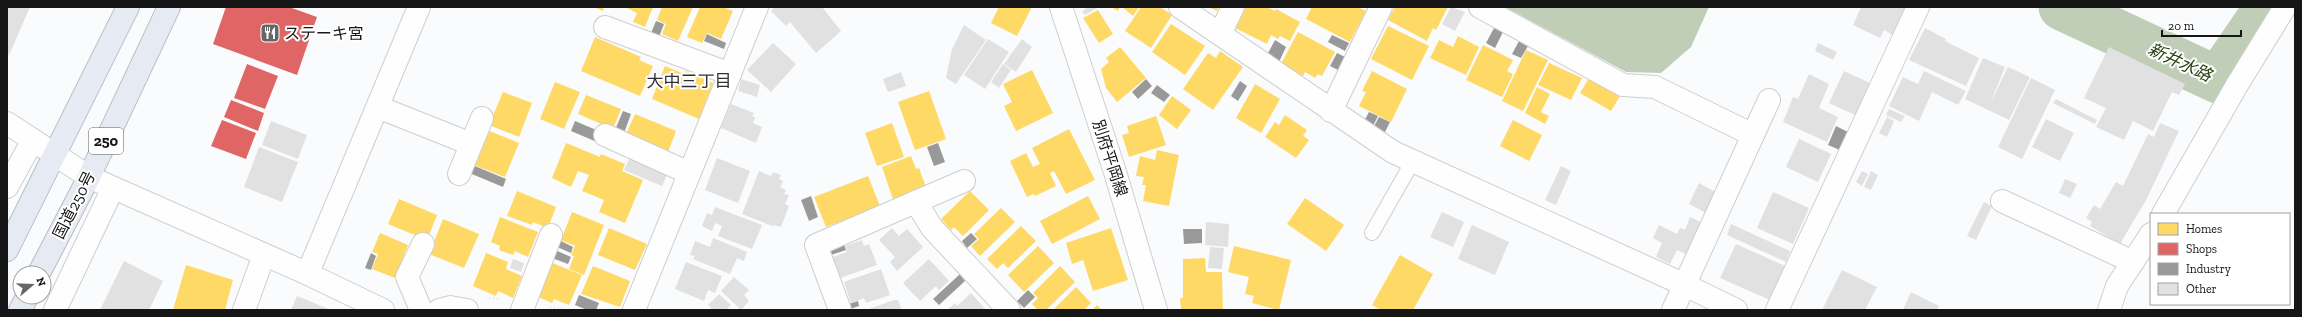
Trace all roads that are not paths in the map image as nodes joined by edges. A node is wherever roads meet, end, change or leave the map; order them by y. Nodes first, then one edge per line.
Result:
1 (128, 7) edge
2 (170, 7) edge
3 (420, 7) edge
4 (757, 7) edge
5 (1061, 7) edge
6 (1180, 7) edge
7 (1233, 7) edge
8 (1381, 7) edge
9 (1480, 7) edge
10 (1918, 7) edge
11 (2285, 7) edge
12 (605, 27) dead end
13 (1220, 34) junction
14 (730, 74) junction
15 (1769, 100) dead end
16 (378, 107) junction
17 (1331, 111) junction
18 (482, 118) dead end
19 (7, 122) edge
20 (605, 135) dead end
21 (1753, 135) junction
22 (33, 140) junction
23 (471, 144) junction
24 (54, 154) junction
25 (1413, 161) junction
26 (689, 172) junction
27 (459, 174) dead end
28 (89, 177) junction
29 (964, 181) dead end
30 (7, 187) edge
31 (113, 188) junction
32 (2002, 201) dead end
33 (916, 202) junction
34 (2163, 213) edge
35 (1372, 233) dead end
36 (551, 235) dead end
37 (2150, 236) edge
38 (423, 244) dead end
39 (7, 250) edge
40 (264, 255) junction
41 (2133, 262) junction
42 (43, 265) edge
43 (306, 273) junction
44 (1685, 285) junction
45 (475, 303) edge
46 (523, 306) edge
47 (55, 310) edge
48 (244, 310) edge
49 (382, 310) edge
50 (421, 310) edge
51 (440, 310) edge
52 (634, 310) edge
53 (840, 310) edge
54 (1010, 310) edge
55 (1156, 310) edge
56 (1673, 310) edge
57 (1736, 310) edge
58 (1777, 310) edge
59 (2109, 310) edge

1 - 24 highway, 250
2 - 28 highway, 国道250号 / 250
3 - 16 street
4 - 14 street
5 - 55 street, 別府平岡線
6 - 13 street
7 - 13 street
8 - 17 street
9 - 21 street
10 - 58 street
11 - 34 street
12 - 14 street
13 - 17 street
14 - 26 street
15 - 21 street
16 - 23 street
16 - 43 street
17 - 25 street
18 - 23 street
19 - 22 street
20 - 26 street
21 - 44 street
22 - 24 street
22 - 30 street
23 - 27 street
24 - 28 street
24 - 39 highway, 250
25 - 35 lane
25 - 44 street
26 - 52 street
28 - 31 street
28 - 42 highway, 国道250号 / 250
29 - 33 street
31 - 40 street
31 - 47 street
32 - 41 street
33 - 53 street
33 - 54 street
36 - 46 street
37 - 41 street
38 - 50 street
40 - 43 street
40 - 48 street
41 - 59 street
43 - 49 street
44 - 56 street
44 - 57 street
45 - 51 street

